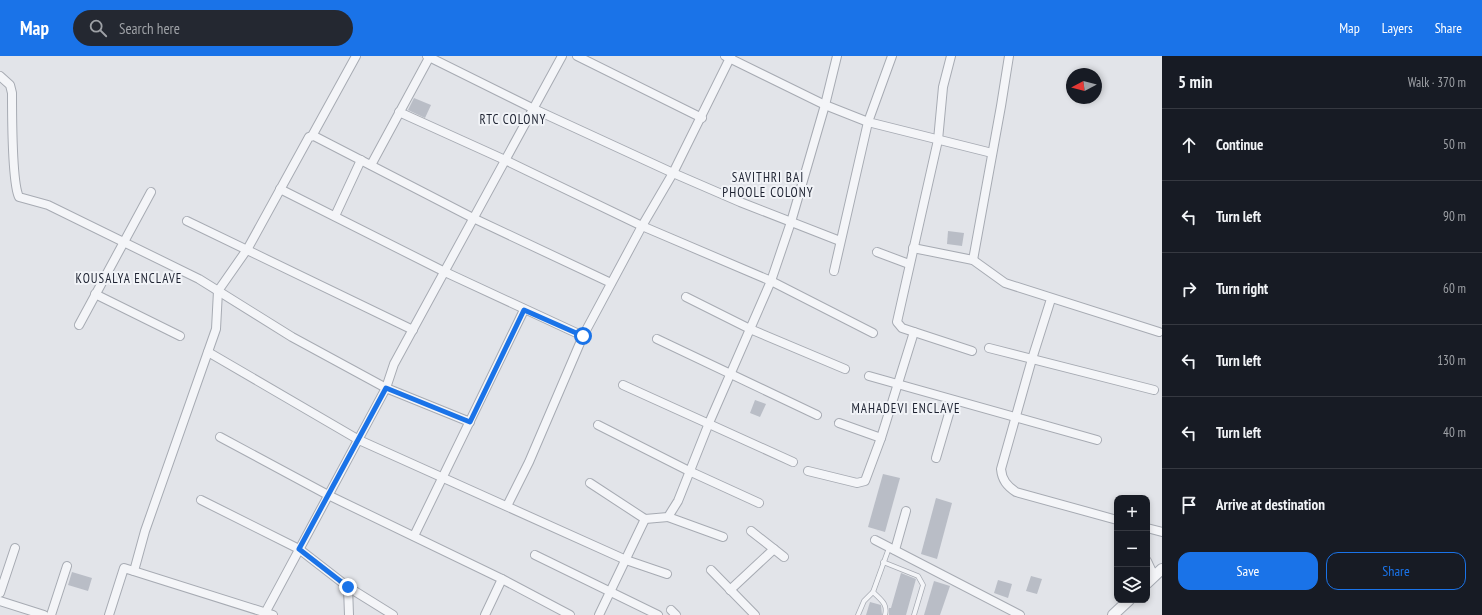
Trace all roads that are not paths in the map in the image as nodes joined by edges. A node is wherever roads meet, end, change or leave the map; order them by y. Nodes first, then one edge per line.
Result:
1 (356, 56) edge
2 (429, 56) edge
3 (562, 56) edge
4 (577, 56) edge
5 (837, 56) edge
6 (892, 56) edge
7 (951, 56) edge
8 (1008, 56) edge
9 (729, 57) edge
10 (0, 76) edge
11 (825, 105) junction
12 (534, 109) junction
13 (400, 112) junction
14 (702, 118) junction
15 (868, 122) junction
16 (312, 136) junction
17 (938, 140) junction
18 (992, 153) junction
19 (361, 160) junction
20 (505, 160) junction
21 (371, 165) junction
22 (673, 173) junction
23 (280, 189) junction
24 (152, 192) dead end
25 (335, 216) junction
26 (473, 218) junction
27 (188, 221) dead end
28 (791, 222) junction
29 (642, 226) junction
30 (840, 241) junction
31 (124, 242) junction
32 (248, 248) junction
33 (914, 248) junction
34 (877, 252) dead end
35 (973, 260) junction
36 (909, 264) junction
37 (834, 271) dead end
38 (445, 272) junction
39 (771, 281) junction
40 (611, 283) junction
41 (218, 291) junction
42 (95, 294) junction
43 (686, 298) dead end
44 (1051, 298) junction
45 (524, 310) junction
46 (79, 325) dead end
47 (750, 329) junction
48 (413, 330) junction
49 (873, 332) dead end
50 (914, 332) junction
51 (1159, 332) dead end
52 (180, 336) dead end
53 (583, 336) junction
54 (657, 339) dead end
55 (990, 348) dead end
56 (972, 351) dead end
57 (208, 352) junction
58 (1032, 359) junction
59 (845, 369) dead end
60 (730, 375) junction
61 (869, 376) dead end
62 (624, 385) dead end
63 (899, 386) junction
64 (386, 388) junction
65 (1154, 390) dead end
66 (953, 400) junction
67 (817, 415) dead end
68 (1016, 417) junction
69 (470, 422) junction
70 (709, 423) junction
71 (839, 423) dead end
72 (598, 425) dead end
73 (220, 437) dead end
74 (881, 438) junction
75 (359, 440) junction
76 (1097, 440) dead end
77 (936, 458) dead end
78 (793, 462) dead end
79 (688, 471) junction
80 (808, 471) dead end
81 (443, 477) junction
82 (590, 483) dead end
83 (328, 494) junction
84 (201, 500) dead end
85 (759, 503) dead end
86 (507, 506) junction
87 (906, 511) dead end
88 (668, 517) junction
89 (645, 519) junction
90 (1114, 519) edge
91 (1150, 529) edge
92 (751, 531) dead end
93 (1162, 532) edge
94 (414, 536) junction
95 (723, 537) dead end
96 (875, 540) dead end
97 (15, 548) dead end
98 (299, 549) junction
99 (892, 549) junction
100 (774, 550) junction
101 (536, 555) dead end
102 (784, 557) dead end
103 (626, 560) junction
104 (883, 562) junction
105 (67, 566) dead end
106 (1148, 567) edge
107 (1162, 569) edge
108 (711, 570) dead end
109 (134, 571) junction
110 (667, 574) dead end
111 (502, 579) junction
112 (1151, 580) edge
113 (348, 587) junction
114 (730, 590) junction
115 (610, 592) junction
116 (873, 592) junction
117 (0, 593) edge
118 (0, 601) edge
119 (1126, 603) edge
120 (267, 614) edge
121 (1015, 614) edge
122 (44, 615) edge
123 (51, 615) edge
124 (109, 615) edge
125 (350, 615) edge
126 (392, 615) edge
127 (485, 615) edge
128 (570, 615) edge
129 (599, 615) edge
130 (658, 615) edge
131 (755, 615) edge
132 (858, 615) edge
133 (885, 615) edge
134 (914, 615) edge
135 (1113, 615) edge

1 - 16 street
2 - 12 street
2 - 13 street
3 - 12 street
4 - 14 street
5 - 11 street
6 - 15 street
7 - 17 street
8 - 18 street
9 - 11 street
9 - 14 street
10 - 31 street
11 - 15 street
11 - 28 street
12 - 20 street
12 - 22 street
13 - 20 street
13 - 21 street
14 - 22 street
15 - 17 street
15 - 30 street
16 - 19 street
16 - 23 street
17 - 18 street
17 - 33 street
18 - 35 street
19 - 21 street
19 - 25 street
20 - 26 street
20 - 29 street
21 - 26 street
22 - 28 street
22 - 29 street
23 - 25 street
23 - 32 street
24 - 31 street
25 - 38 street
26 - 38 street
26 - 40 street
27 - 32 street
28 - 30 street
28 - 39 street
29 - 39 street
29 - 40 street
30 - 37 street
31 - 41 street
31 - 42 street
32 - 41 street
32 - 48 street
33 - 35 street
33 - 36 street
34 - 36 street
35 - 44 street
36 - 50 street
38 - 45 street
38 - 48 street
39 - 47 street
39 - 49 street
40 - 53 street
41 - 57 street
41 - 64 street
42 - 46 street
42 - 52 street
43 - 47 street
44 - 51 street
44 - 58 street
45 - 53 street
45 - 69 street
47 - 59 street
47 - 60 street
48 - 64 street
50 - 56 street
50 - 63 street
53 - 86 street
54 - 60 street
55 - 58 street
57 - 75 street
57 - 109 street
58 - 65 street
58 - 68 street
60 - 67 street
60 - 70 street
61 - 63 street
62 - 70 street
63 - 66 street
63 - 74 street
64 - 69 street
64 - 75 street
66 - 68 street
66 - 77 street
68 - 76 street
68 - 90 street
69 - 81 street
70 - 78 street
70 - 79 street
71 - 74 street
72 - 79 street
73 - 83 street
74 - 80 street
75 - 81 street
75 - 83 street
79 - 85 street
79 - 88 street
81 - 86 street
81 - 94 street
82 - 89 street
83 - 94 street
83 - 98 street
84 - 98 street
86 - 103 street
87 - 99 street
88 - 89 street
88 - 95 street
89 - 103 street
91 - 93 street
92 - 100 street
94 - 111 street
96 - 99 street
97 - 117 street
98 - 113 street
98 - 120 street
99 - 104 lane
99 - 121 street
100 - 102 street
100 - 114 street
101 - 115 street
103 - 110 street
103 - 115 street
104 - 116 lane
104 - 134 lane
105 - 123 street
106 - 112 street
107 - 112 street
108 - 114 street
109 - 120 street
109 - 124 street
111 - 127 street
111 - 128 street
113 - 125 street
113 - 126 street
114 - 131 street
115 - 129 street
115 - 130 street
116 - 132 lane
116 - 133 lane
118 - 122 street
119 - 135 street

